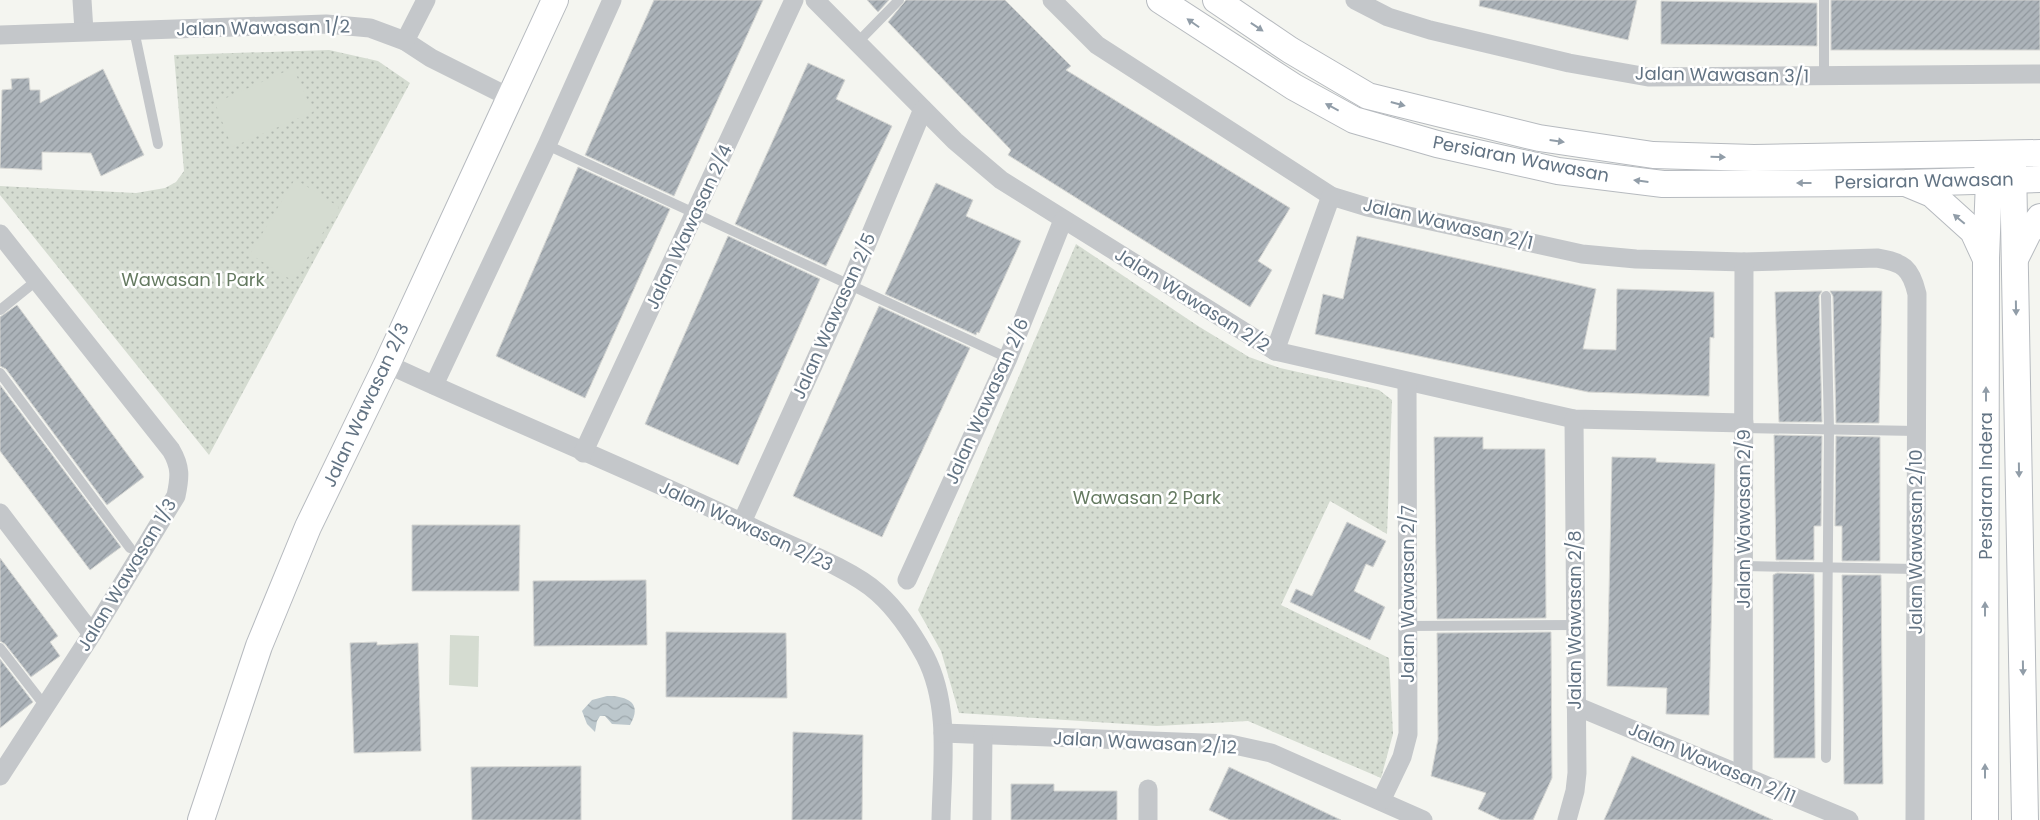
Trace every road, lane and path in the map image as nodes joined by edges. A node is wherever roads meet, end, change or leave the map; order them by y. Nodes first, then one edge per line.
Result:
1 (82, 0) edge
2 (426, 0) edge
3 (555, 0) edge
4 (612, 0) edge
5 (794, 0) edge
6 (815, 0) edge
7 (899, 0) edge
8 (1052, 0) edge
9 (1160, 0) edge
10 (1216, 0) edge
11 (1355, 0) edge
12 (1824, 0) edge
13 (134, 30) junction
14 (84, 31) junction
15 (0, 35) edge
16 (405, 41) junction
17 (857, 43) junction
18 (2040, 74) edge
19 (1824, 76) junction
20 (509, 97) junction
21 (923, 109) junction
22 (158, 144) dead end
23 (547, 145) junction
24 (1986, 153) junction
25 (2012, 153) junction
26 (2040, 153) edge
27 (2040, 179) edge
28 (2002, 180) junction
29 (1905, 182) junction
30 (1331, 196) junction
31 (696, 214) junction
32 (2040, 217) edge
33 (1063, 220) junction
34 (0, 234) edge
35 (1986, 258) junction
36 (2015, 259) junction
37 (1744, 262) junction
38 (1905, 267) joint
39 (36, 281) junction
40 (850, 284) junction
41 (1826, 296) dead end
42 (0, 310) edge
43 (1275, 351) junction
44 (1008, 358) junction
45 (386, 364) junction
46 (0, 373) edge
47 (1407, 382) junction
48 (434, 385) junction
49 (1574, 418) junction
50 (1744, 425) junction
51 (1828, 429) junction
52 (1917, 432) junction
53 (582, 452) junction
54 (0, 513) edge
55 (742, 522) junction
56 (130, 548) dead end
57 (1744, 566) junction
58 (1828, 568) junction
59 (1916, 569) junction
60 (907, 580) dead end
61 (1575, 625) junction
62 (1408, 626) junction
63 (92, 634) junction
64 (0, 648) edge
65 (45, 706) junction
66 (1576, 706) junction
67 (943, 734) junction
68 (983, 735) junction
69 (1826, 758) dead end
70 (0, 776) edge
71 (1743, 776) junction
72 (1148, 789) dead end
73 (1381, 801) junction
74 (201, 820) edge
75 (941, 820) edge
76 (982, 820) edge
77 (1148, 820) edge
78 (1424, 820) edge
79 (1567, 820) edge
80 (1849, 820) edge
81 (1915, 820) edge
82 (1985, 820) edge
83 (2025, 820) edge

1 - 14 street
2 - 16 street
3 - 20 main road, Jalan Wawasan 2/3
4 - 23 street
5 - 31 street, Jalan Wawasan 2/4
6 - 17 street, Jalan Wawasan 2/2
7 - 17 lane
8 - 30 street, Jalan Wawasan 2/1
29 -> 9 main road, Persiaran Wawasan
10 -> 24 main road, Persiaran Wawasan
11 - 19 street, Jalan Wawasan 3/1
12 - 19 lane
13 - 14 street, Jalan Wawasan 1/2
13 - 16 street, Jalan Wawasan 1/2
13 - 22 lane
14 - 15 street, Jalan Wawasan 1/2
16 - 20 street, Jalan Wawasan 1/2
17 - 21 street, Jalan Wawasan 2/2
18 - 19 street, Jalan Wawasan 3/1
20 - 45 main road, Jalan Wawasan 2/3
21 - 33 street, Jalan Wawasan 2/2
21 - 40 street, Jalan Wawasan 2/5
23 - 31 lane
23 - 48 street
24 - 25 main road, Persiaran Wawasan
24 - 28 main road, Persiaran Indera
25 - 26 main road, Persiaran Wawasan
25 - 28 main road, Persiaran Indera
27 - 28 main road, Persiaran Wawasan
28 - 29 main road, Persiaran Wawasan
28 - 35 main road, Persiaran Indera
28 - 36 main road, Persiaran Indera
35 -> 29 main road
30 - 37 street, Jalan Wawasan 2/1
30 - 43 street
31 - 40 lane
31 - 53 street, Jalan Wawasan 2/4
32 - 36 main road
33 - 43 street, Jalan Wawasan 2/2
33 - 44 street, Jalan Wawasan 2/6
34 - 39 street, Jalan Wawasan 1/3
82 -> 35 main road, Persiaran Indera
36 -> 83 main road, Persiaran Indera
37 - 38 street, Jalan Wawasan 2/1
37 - 50 street, Jalan Wawasan 2/9
38 - 52 street, Jalan Wawasan 2/10
39 - 42 lane
39 - 63 street, Jalan Wawasan 1/3
40 - 44 lane
40 - 55 street, Jalan Wawasan 2/5
41 - 51 lane
43 - 47 street, Jalan Wawasan 2/2
44 - 60 street, Jalan Wawasan 2/6
45 - 48 street, Jalan Wawasan 2/23
45 - 74 main road, Jalan Wawasan 2/3
46 - 56 lane
47 - 49 street, Jalan Wawasan 2/2
47 - 62 street, Jalan Wawasan 2/7
48 - 53 street, Jalan Wawasan 2/23
49 - 50 street, Jalan Wawasan 2/2
49 - 61 street, Jalan Wawasan 2/8
50 - 51 lane
50 - 57 street, Jalan Wawasan 2/9
51 - 52 lane
51 - 58 lane
52 - 59 street, Jalan Wawasan 2/10
53 - 55 street, Jalan Wawasan 2/23
54 - 63 street
55 - 67 street, Jalan Wawasan 2/23
57 - 58 lane
57 - 71 street, Jalan Wawasan 2/9
58 - 59 lane
58 - 69 lane
59 - 81 street, Jalan Wawasan 2/10
61 - 62 lane
61 - 66 street, Jalan Wawasan 2/8
62 - 73 street, Jalan Wawasan 2/7
63 - 65 street, Jalan Wawasan 1/3
64 - 65 lane
65 - 70 street, Jalan Wawasan 1/3
66 - 71 street, Jalan Wawasan 2/11
66 - 79 street, Jalan Wawasan 2/8
67 - 68 street, Jalan Wawasan 2/12
67 - 75 street, Jalan Wawasan 2/23
68 - 73 street, Jalan Wawasan 2/12
68 - 76 street
71 - 80 street, Jalan Wawasan 2/11
72 - 77 street
73 - 78 street, Jalan Wawasan 2/12

